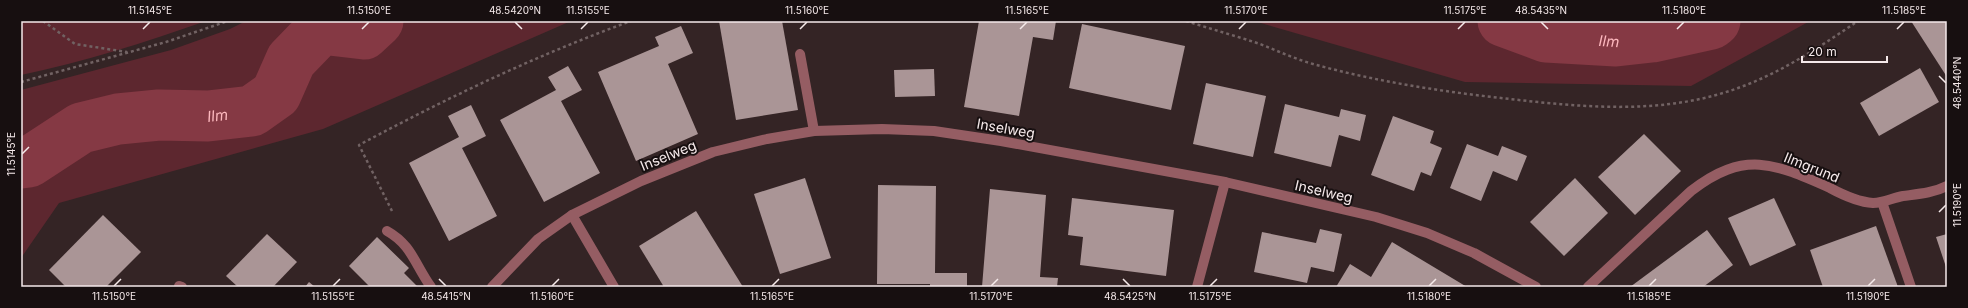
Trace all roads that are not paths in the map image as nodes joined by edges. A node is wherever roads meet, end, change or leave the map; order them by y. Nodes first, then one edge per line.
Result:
1 (800, 54) dead end
2 (814, 131) junction
3 (1225, 182) junction
4 (1947, 186) edge
5 (1882, 202) junction
6 (572, 215) junction
7 (387, 230) road end
8 (431, 287) edge
9 (492, 287) edge
10 (614, 287) edge
11 (1197, 287) edge
12 (1536, 287) edge
13 (1588, 287) edge
14 (1911, 287) edge

1 - 2 street
2 - 3 street, Inselweg
2 - 6 street, Inselweg
3 - 11 street
3 - 12 street, Inselweg
4 - 5 street, Ilmgrund
5 - 13 street, Ilmgrund
5 - 14 street
6 - 9 street, Inselweg
6 - 10 street
7 - 8 street

